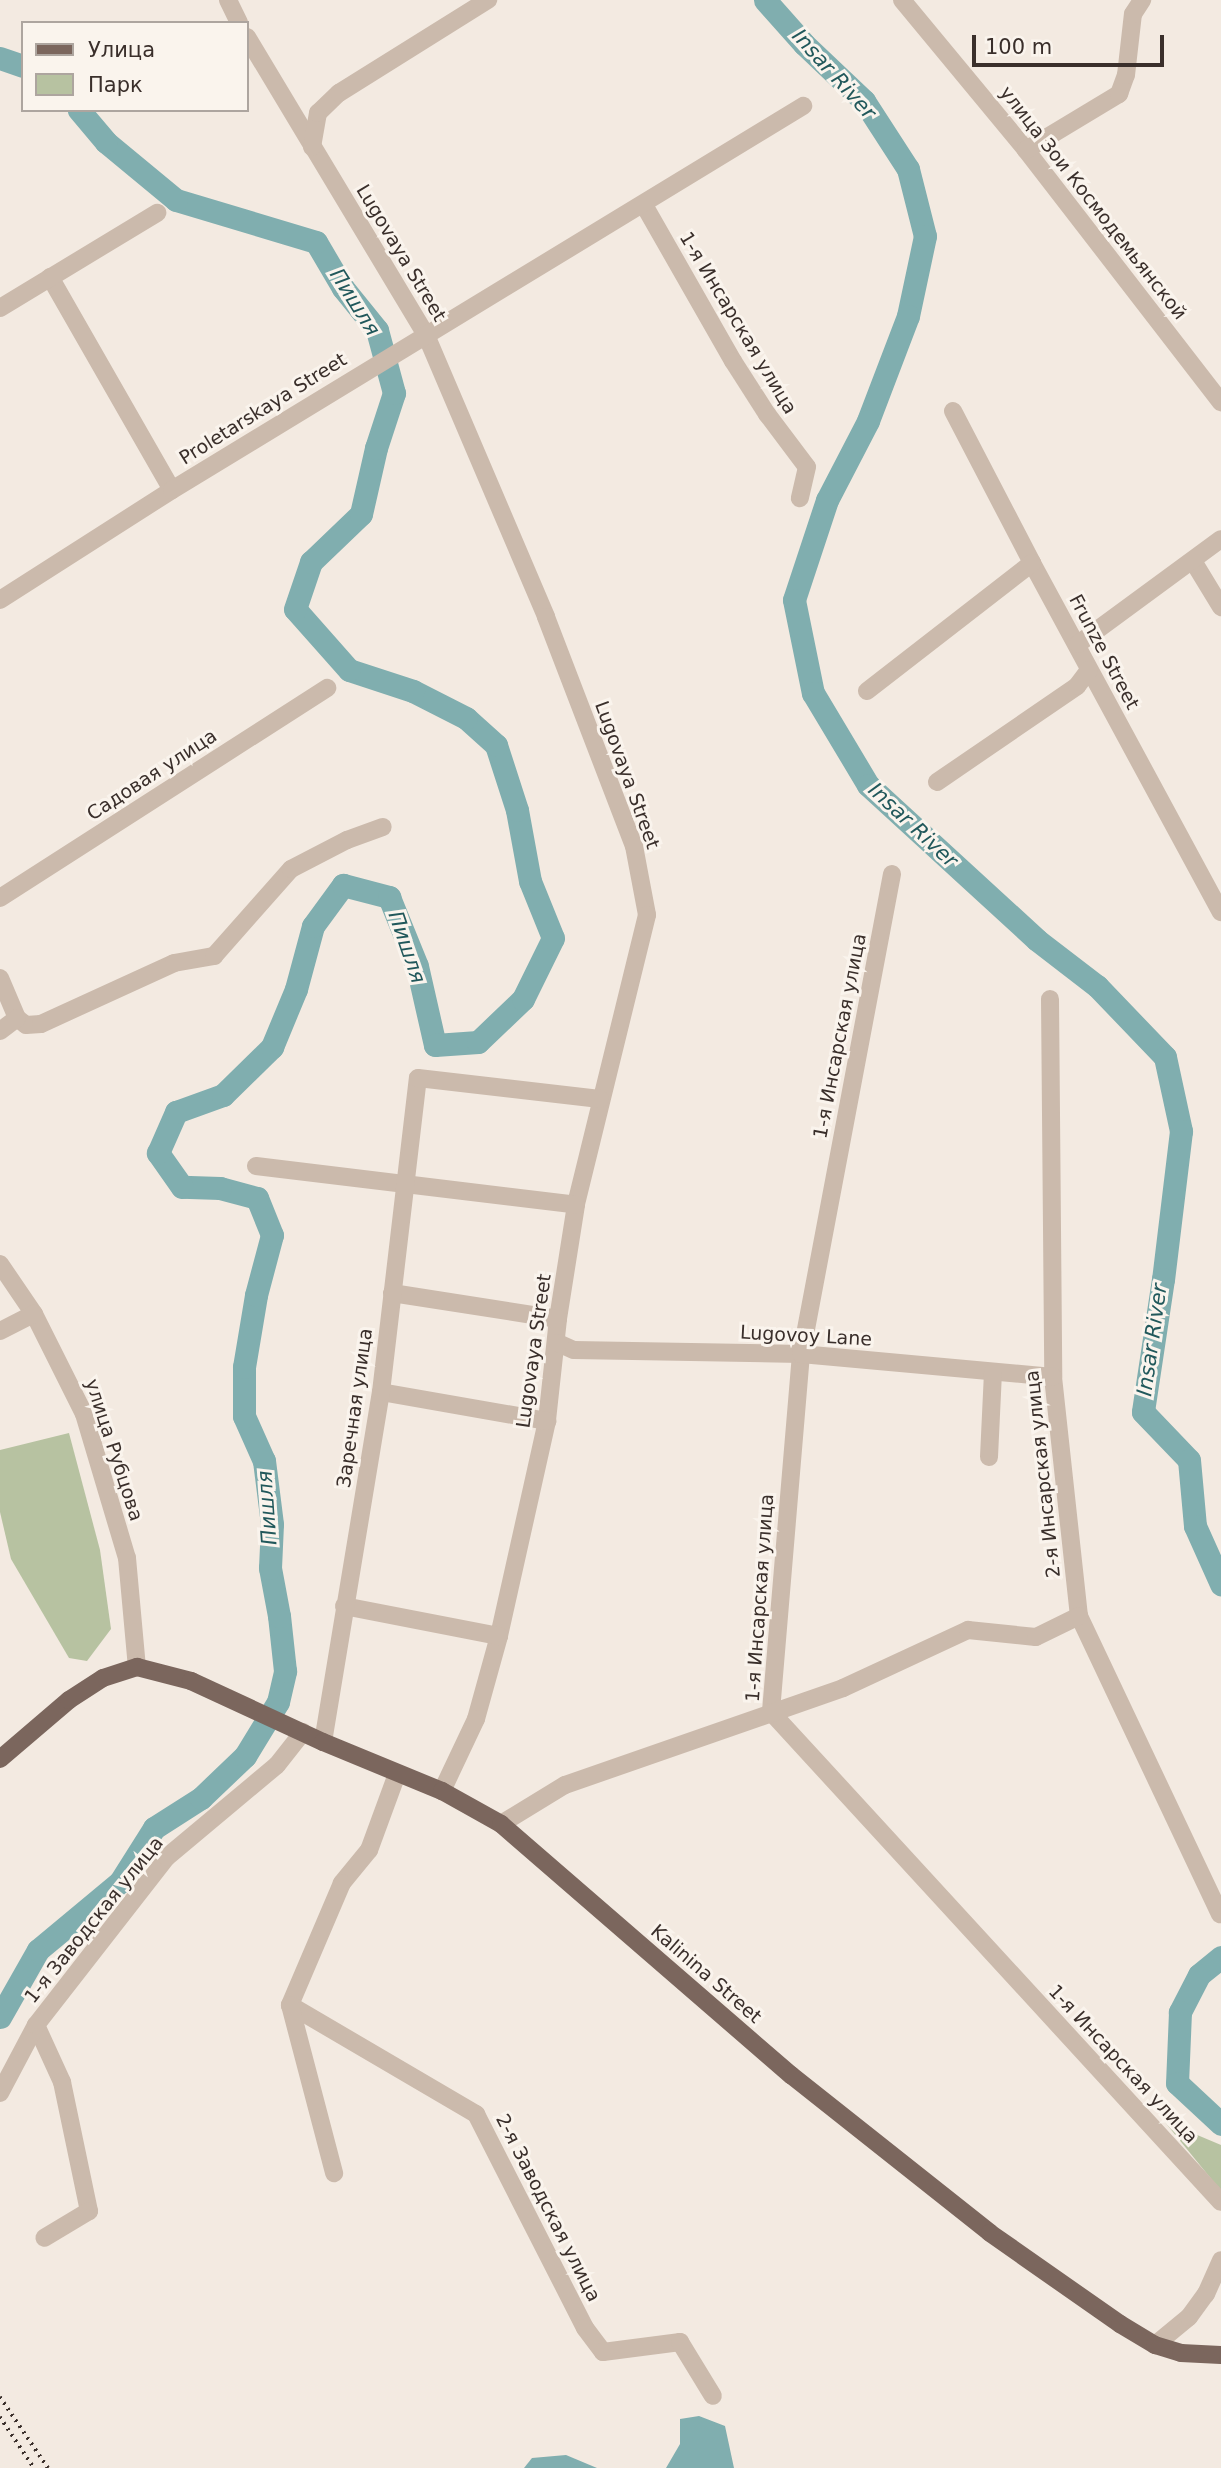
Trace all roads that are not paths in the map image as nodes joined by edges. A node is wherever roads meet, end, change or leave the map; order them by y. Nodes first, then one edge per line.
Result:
1 (228, 0) edge
2 (488, 0) edge
3 (902, 0) edge
4 (1142, 0) edge
5 (238, 21) edge
6 (248, 39) edge
7 (803, 106) dead end
8 (312, 147) junction
9 (1026, 150) junction
10 (644, 205) junction
11 (157, 213) dead end
12 (50, 277) junction
13 (0, 308) edge
14 (426, 335) junction
15 (1221, 402) edge
16 (953, 411) dead end
17 (172, 490) junction
18 (800, 498) dead end
19 (1221, 539) edge
20 (1193, 561) junction
21 (1031, 563) junction
22 (0, 600) edge
23 (1221, 607) edge
24 (1078, 644) junction
25 (1089, 670) junction
26 (327, 688) dead end
27 (867, 691) dead end
28 (937, 782) dead end
29 (383, 827) dead end
30 (892, 874) dead end
31 (0, 898) edge
32 (1221, 912) edge
33 (0, 978) edge
34 (1050, 999) dead end
35 (18, 1018) junction
36 (0, 1031) edge
37 (600, 1099) junction
38 (256, 1166) dead end
39 (403, 1183) junction
40 (576, 1205) junction
41 (0, 1264) edge
42 (392, 1293) junction
43 (34, 1314) junction
44 (558, 1319) junction
45 (0, 1331) edge
46 (558, 1343) junction
47 (802, 1354) junction
48 (993, 1372) junction
49 (1052, 1377) junction
50 (382, 1392) junction
51 (547, 1421) junction
52 (989, 1457) dead end
53 (344, 1605) junction
54 (1079, 1616) junction
55 (499, 1636) junction
56 (137, 1667) junction
57 (771, 1712) junction
58 (295, 1728) junction
59 (323, 1742) junction
60 (0, 1759) edge
61 (397, 1773) junction
62 (442, 1791) junction
63 (501, 1824) junction
64 (1220, 1913) edge
65 (290, 2005) junction
66 (36, 2025) junction
67 (0, 2094) edge
68 (334, 2173) dead end
69 (1221, 2202) edge
70 (44, 2238) dead end
71 (1221, 2260) edge
72 (1155, 2345) junction
73 (1221, 2355) edge
74 (713, 2396) dead end

1 - 5 street
2 - 8 street
3 - 9 street, улица Зои Космодемьянской
4 - 9 street
6 - 8 street, Lugovaya Street
7 - 10 street, Proletarskaya Street
8 - 14 street, Lugovaya Street
9 - 15 street, улица Зои Космодемьянской
10 - 14 street, Proletarskaya Street
10 - 18 street, 1-я Инсарская улица
11 - 12 street
12 - 13 street
12 - 17 street
14 - 17 street, Proletarskaya Street
14 - 37 street, Lugovaya Street
16 - 21 street, Frunze Street
17 - 22 street, Proletarskaya Street
19 - 20 street
20 - 23 street
20 - 24 street
21 - 24 street, Frunze Street
21 - 27 street
24 - 25 street, Frunze Street
25 - 28 street
25 - 32 street, Frunze Street
26 - 31 street, Садовая улица
29 - 35 street
30 - 47 street, 1-я Инсарская улица
33 - 35 street
34 - 49 street, 2-я Инсарская улица
35 - 36 street
37 - 39 street, Заречная улица
37 - 40 street, Lugovaya Street
38 - 39 street
39 - 40 street
39 - 42 street, Заречная улица
40 - 44 street, Lugovaya Street
41 - 43 street, улица Рубцова
42 - 44 street
42 - 50 street, Заречная улица
43 - 45 street
43 - 56 street, улица Рубцова
44 - 46 street, Lugovaya Street
46 - 47 street, Lugovoy Lane
46 - 51 street, Lugovaya Street
47 - 48 street, Lugovoy Lane
47 - 57 street, 1-я Инсарская улица
48 - 49 street, Lugovoy Lane
48 - 52 street
49 - 54 street, 2-я Инсарская улица
50 - 51 street
50 - 53 street, Заречная улица
51 - 55 street, Lugovaya Street
53 - 55 street
53 - 59 street, Заречная улица
54 - 57 street
54 - 64 street, 2-я Инсарская улица
55 - 62 street, Lugovaya Street
56 - 58 main road, Kalinina Street
56 - 60 main road
57 - 63 street
57 - 69 street, 1-я Инсарская улица
58 - 59 main road, Kalinina Street
58 - 66 street, 1-я Заводская улица
59 - 61 main road, Kalinina Street
61 - 62 main road, Kalinina Street
61 - 65 street
62 - 63 main road, Kalinina Street
63 - 72 main road, Kalinina Street
65 - 68 street
65 - 74 street, 2-я Заводская улица
66 - 67 street, 1-я Заводская улица
66 - 70 street
71 - 72 street
72 - 73 main road, Kalinina Street

